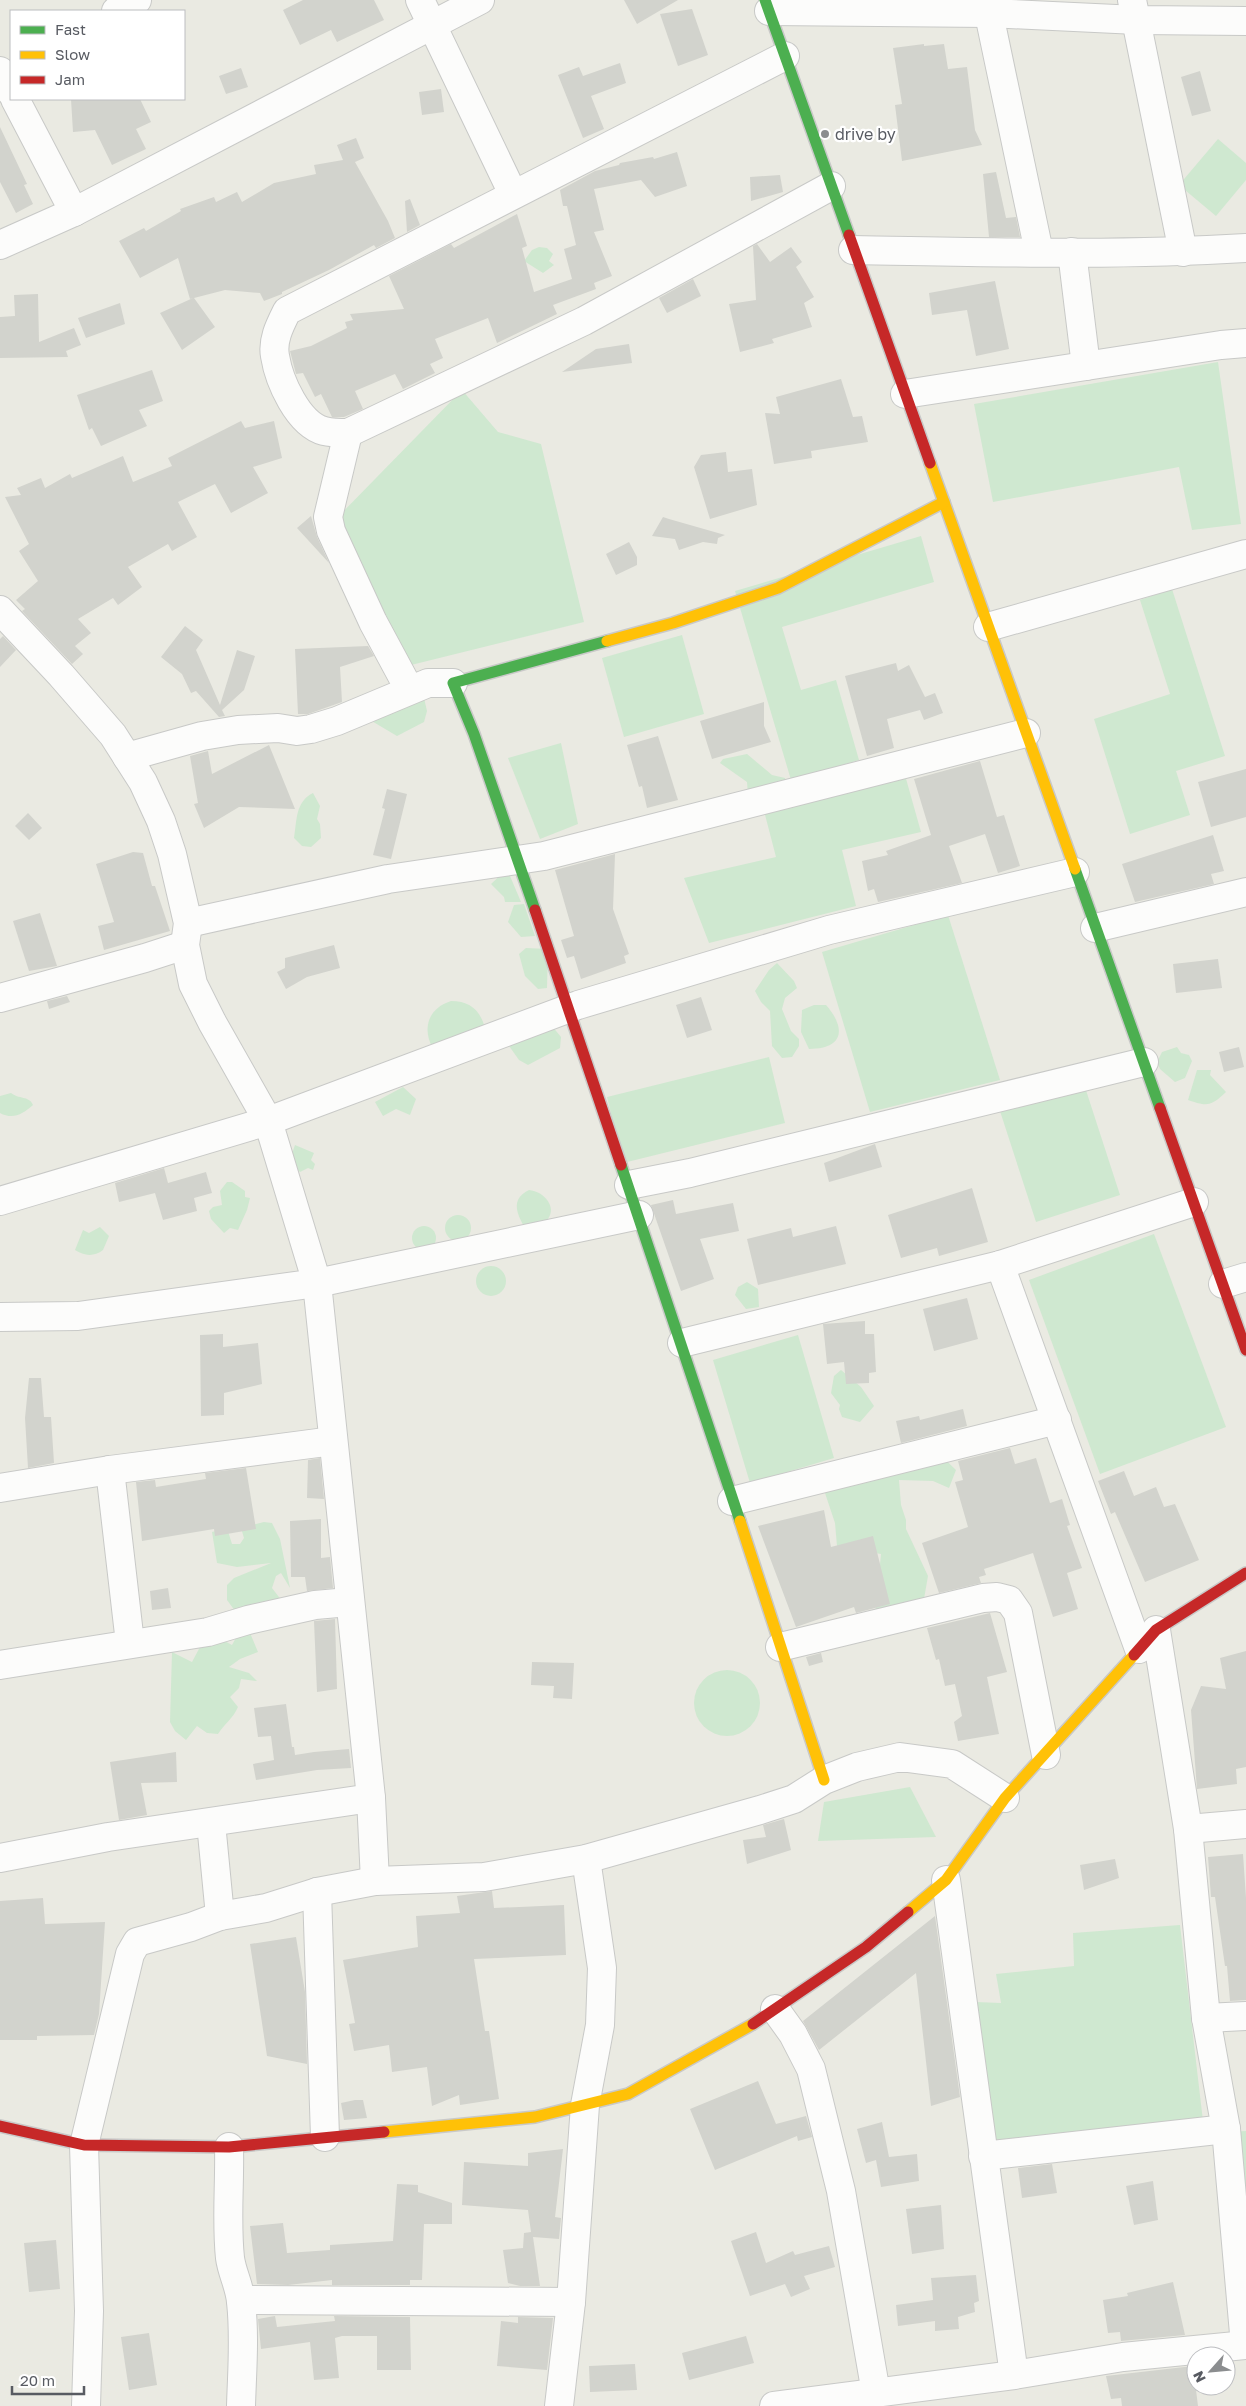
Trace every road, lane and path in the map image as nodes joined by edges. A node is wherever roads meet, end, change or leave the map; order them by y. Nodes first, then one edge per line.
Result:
1 (136, 0) edge
2 (420, 0) edge
3 (480, 0) edge
4 (767, 6) edge
5 (987, 7) edge
6 (118, 10) edge
7 (1135, 10) edge
8 (1246, 21) edge
9 (434, 26) junction
10 (784, 56) junction
11 (16, 100) edge
12 (831, 186) junction
13 (513, 194) junction
14 (74, 212) junction
15 (0, 244) edge
16 (1246, 248) edge
17 (854, 250) junction
18 (1038, 252) junction
19 (1072, 252) junction
20 (1184, 252) junction
21 (1246, 343) edge
22 (1086, 366) junction
23 (905, 394) junction
24 (348, 433) junction
25 (944, 502) junction
26 (1246, 554) edge
27 (0, 610) edge
28 (988, 627) junction
29 (453, 684) junction
30 (410, 689) junction
31 (1026, 733) junction
32 (127, 757) junction
33 (519, 860) junction
34 (1076, 872) junction
35 (1246, 892) edge
36 (1095, 928) junction
37 (186, 934) junction
38 (0, 998) edge
39 (568, 1008) junction
40 (1144, 1062) junction
41 (268, 1121) junction
42 (629, 1185) junction
43 (0, 1201) edge
44 (1194, 1202) junction
45 (639, 1214) junction
46 (1000, 1265) junction
47 (1234, 1281) edge
48 (317, 1283) junction
49 (0, 1317) edge
50 (682, 1343) junction
51 (1246, 1350) edge
52 (1057, 1420) junction
53 (333, 1442) junction
54 (110, 1470) junction
55 (0, 1488) edge
56 (732, 1501) junction
57 (1246, 1573) edge
58 (349, 1602) junction
59 (1147, 1639) junction
60 (130, 1643) junction
61 (780, 1647) junction
62 (0, 1665) edge
63 (1046, 1755) junction
64 (824, 1780) junction
65 (371, 1798) junction
66 (1005, 1798) junction
67 (211, 1822) junction
68 (1246, 1824) edge
69 (1188, 1829) junction
70 (0, 1858) edge
71 (586, 1859) junction
72 (946, 1880) junction
73 (375, 1881) junction
74 (317, 1892) junction
75 (220, 1916) junction
76 (775, 2009) junction
77 (1246, 2016) edge
78 (1206, 2018) junction
79 (585, 2105) junction
80 (0, 2126) edge
81 (1226, 2129) junction
82 (325, 2136) junction
83 (84, 2145) junction
84 (229, 2147) junction
85 (983, 2156) junction
86 (241, 2300) junction
87 (571, 2302) junction
88 (1246, 2345) edge
89 (1014, 2375) junction
90 (862, 2398) edge
91 (86, 2406) edge
92 (241, 2406) edge
93 (559, 2406) edge
94 (774, 2406) edge

1 - 6 street
2 - 9 street
3 - 9 street
4 - 5 street
4 - 10 street
5 - 7 street
5 - 18 street
7 - 8 street
7 - 20 street
9 - 13 street
9 - 14 street
10 - 12 street
10 - 13 street
11 - 14 street
12 - 17 street
12 - 24 street
13 - 24 street
14 - 15 street
16 - 20 street
17 - 18 street
17 - 23 street
18 - 19 street
19 - 20 street
19 - 22 street
21 - 22 street
22 - 23 street
23 - 25 street
24 - 30 street
25 - 28 street
25 - 29 street
26 - 28 street
27 - 32 street
28 - 31 street
29 - 30 street
29 - 33 street
30 - 32 street
31 - 33 street
31 - 34 street
32 - 37 street
33 - 37 street
33 - 39 street
34 - 36 street
34 - 39 street
35 - 36 street
36 - 40 street
37 - 38 street
37 - 41 street
39 - 41 street
39 - 42 street
40 - 42 street
40 - 44 street
41 - 43 street
41 - 48 street
42 - 45 street
44 - 46 street
44 - 47 street
45 - 48 street
45 - 50 street
46 - 50 street
46 - 52 street
47 - 51 street
48 - 49 street
48 - 53 street
50 - 56 street
52 - 56 street
52 - 59 street
53 - 54 street
53 - 58 street
54 - 55 street
54 - 60 street
56 - 61 street
57 - 59 street
58 - 60 street
58 - 65 street
59 - 63 street
59 - 69 street
60 - 62 street
61 - 63 street
61 - 64 street
63 - 66 street
64 - 66 street
64 - 71 street
65 - 67 street
65 - 73 street
66 - 72 street
67 - 70 street
67 - 75 street
68 - 69 street
69 - 78 street
71 - 73 street
71 - 79 street
72 - 76 street
72 - 85 street
73 - 74 street
74 - 75 street
74 - 82 street
75 - 83 street
76 - 79 street
76 - 90 street
77 - 78 street
78 - 81 street
79 - 82 street
79 - 87 street
80 - 83 street
81 - 85 street
81 - 88 street
82 - 84 street
83 - 84 street
83 - 91 street
84 - 86 street
85 - 89 street
86 - 87 street
86 - 92 street
87 - 93 street
88 - 89 street
89 - 90 street
90 - 94 street

